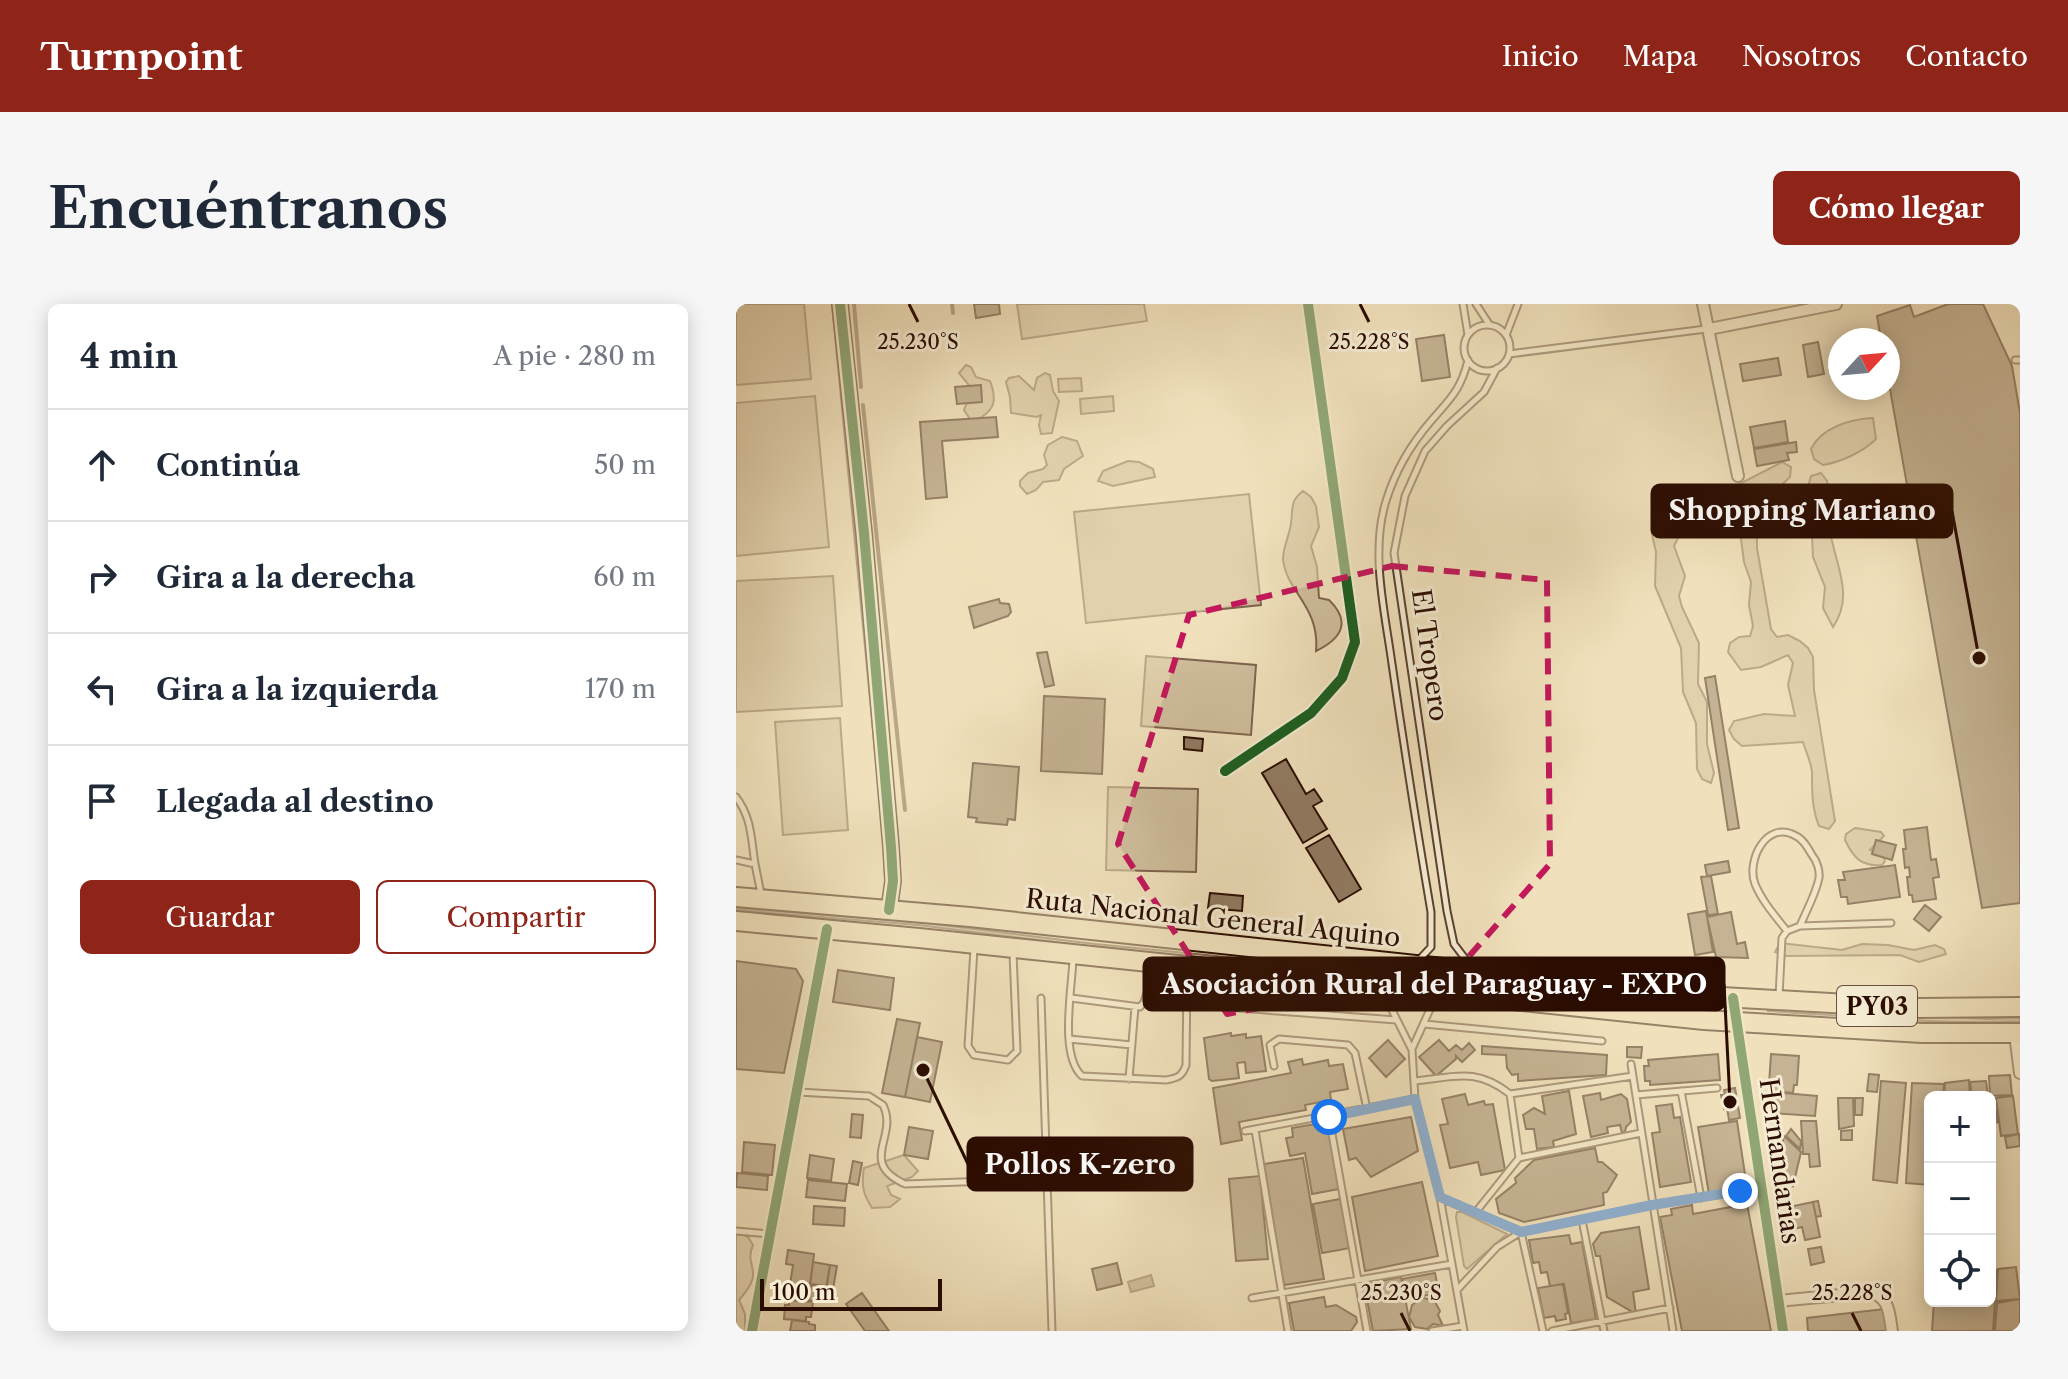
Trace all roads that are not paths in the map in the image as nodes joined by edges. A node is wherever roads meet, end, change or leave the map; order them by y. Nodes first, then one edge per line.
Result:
1 (840, 304) edge
2 (1308, 304) edge
3 (1463, 304) edge
4 (1476, 304) edge
5 (1518, 304) edge
6 (1703, 304) edge
7 (1836, 304) edge
8 (1490, 325) junction
9 (1709, 329) junction
10 (1468, 335) junction
11 (1506, 335) junction
12 (1509, 354) junction
13 (1468, 360) junction
14 (1497, 368) junction
15 (1738, 476) dead end
16 (1225, 771) dead end
17 (736, 797) edge
18 (736, 860) edge
19 (755, 864) junction
20 (736, 897) edge
21 (762, 899) junction
22 (889, 910) junction
23 (736, 921) edge
24 (1891, 923) dead end
25 (1800, 926) junction
26 (827, 929) junction
27 (1787, 931) junction
28 (974, 943) junction
29 (1013, 948) junction
30 (1074, 954) junction
31 (1157, 963) junction
32 (1187, 966) junction
33 (1414, 966) junction
34 (1475, 972) junction
35 (1380, 986) junction
36 (1438, 993) junction
37 (1041, 998) dead end
38 (1071, 998) junction
39 (1733, 998) junction
40 (1779, 1001) junction
41 (1186, 1004) junction
42 (1135, 1007) junction
43 (2020, 1007) edge
44 (1397, 1020) junction
45 (1737, 1023) junction
46 (1424, 1024) junction
47 (2017, 1033) edge
48 (1069, 1039) junction
49 (1602, 1041) dead end
50 (1132, 1045) junction
51 (1412, 1050) junction
52 (1631, 1064) dead end
53 (1274, 1066) dead end
54 (2020, 1073) edge
55 (1633, 1076) junction
56 (1129, 1079) junction
57 (1415, 1081) junction
58 (1717, 1088) dead end
59 (1681, 1091) junction
60 (797, 1092) junction
61 (1510, 1094) junction
62 (1636, 1095) junction
63 (1415, 1099) junction
64 (1367, 1109) junction
65 (1329, 1117) junction
66 (1255, 1130) junction
67 (1245, 1131) dead end
68 (1641, 1133) junction
69 (1519, 1158) junction
70 (1047, 1179) junction
71 (1740, 1191) dead end
72 (1440, 1197) junction
73 (1701, 1198) junction
74 (1652, 1205) junction
75 (1475, 1213) junction
76 (1582, 1220) junction
77 (736, 1231) edge
78 (1521, 1232) junction
79 (770, 1234) junction
80 (1452, 1264) junction
81 (1357, 1280) junction
82 (1456, 1290) junction
83 (1282, 1293) junction
84 (1252, 1298) dead end
85 (1778, 1301) junction
86 (1670, 1308) junction
87 (1602, 1322) junction
88 (1464, 1328) edge
89 (752, 1331) edge
90 (1052, 1331) edge
91 (1288, 1331) edge
92 (1367, 1331) edge
93 (1432, 1331) edge
94 (1543, 1331) edge
95 (1552, 1331) edge
96 (1604, 1331) edge
97 (1673, 1331) edge
98 (1783, 1331) edge
99 (1892, 1331) edge

1 - 22 street
2 - 16 street
3 - 10 lane
4 - 8 lane
5 - 11 lane
6 - 9 street
7 - 9 street
8 - 10 lane
8 - 11 lane
9 - 12 lane
9 - 15 street
10 - 13 lane
11 - 12 lane
12 - 14 lane
13 - 14 lane
13 - 33 lane, El Tropero
14 - 34 lane, El Tropero
17 - 19 lane
18 - 19 lane
19 - 21 lane
20 - 21 highway, Ruta Nacional General Aquino / PY03
21 - 22 highway, Ruta Nacional General Aquino / PY03
22 - 33 highway, Ruta Nacional General Aquino / PY03
23 - 26 highway, Ruta Nacional General Aquino / PY03
24 - 25 lane
25 - 27 lane
25 - 27 lane
26 - 28 highway, Ruta Nacional General Aquino / PY03
26 - 60 street
27 - 40 lane
28 - 29 highway, Ruta Nacional General Aquino / PY03
28 - 29 lane
29 - 30 highway, Ruta Nacional General Aquino / PY03
30 - 31 highway, Ruta Nacional General Aquino / PY03
30 - 38 lane
31 - 32 highway, Ruta Nacional General Aquino / PY03
31 - 42 lane
32 - 35 highway, Ruta Nacional General Aquino / PY03
32 - 41 lane
33 - 34 highway, Ruta Nacional General Aquino / PY03
34 - 39 highway, Ruta Nacional General Aquino / PY03
35 - 36 highway, Ruta Nacional General Aquino / PY03
35 - 44 lane
36 - 45 highway, Ruta Nacional General Aquino / PY03
36 - 46 lane
37 - 70 lane
38 - 42 lane
38 - 48 lane
39 - 40 highway, Ruta Nacional General Aquino / PY03
39 - 45 street, Hernandarias
40 - 43 highway, Ruta Nacional General Aquino / PY03
41 - 44 lane
41 - 56 lane
42 - 50 lane
44 - 51 lane
45 - 47 highway, Ruta Nacional General Aquino / PY03
45 - 85 street, Hernandarias
46 - 49 lane
46 - 51 lane
47 - 54 street
48 - 50 lane
48 - 56 lane
50 - 56 lane
51 - 57 lane
52 - 55 lane
53 - 64 lane
55 - 61 lane
55 - 62 lane
57 - 61 lane
57 - 63 lane
58 - 59 lane
59 - 62 lane
59 - 73 lane
60 - 70 lane
60 - 79 street
61 - 69 lane
62 - 68 lane
63 - 64 lane
63 - 72 lane
64 - 65 lane
65 - 66 lane
65 - 81 lane
66 - 67 lane
66 - 83 lane
68 - 69 lane
68 - 74 lane
69 - 75 lane
70 - 90 lane
71 - 73 lane
72 - 75 lane
72 - 80 lane
73 - 74 lane
74 - 76 lane
74 - 86 lane
75 - 78 lane
76 - 78 lane
76 - 87 lane
77 - 79 lane
78 - 82 lane
78 - 94 lane
79 - 89 street
80 - 81 lane
80 - 82 lane
81 - 83 lane
81 - 92 lane
82 - 88 lane
83 - 84 lane
83 - 91 lane
85 - 98 street, Hernandarias
85 - 99 street
86 - 87 lane
86 - 97 lane
87 - 95 lane
87 - 96 lane
88 - 93 lane

